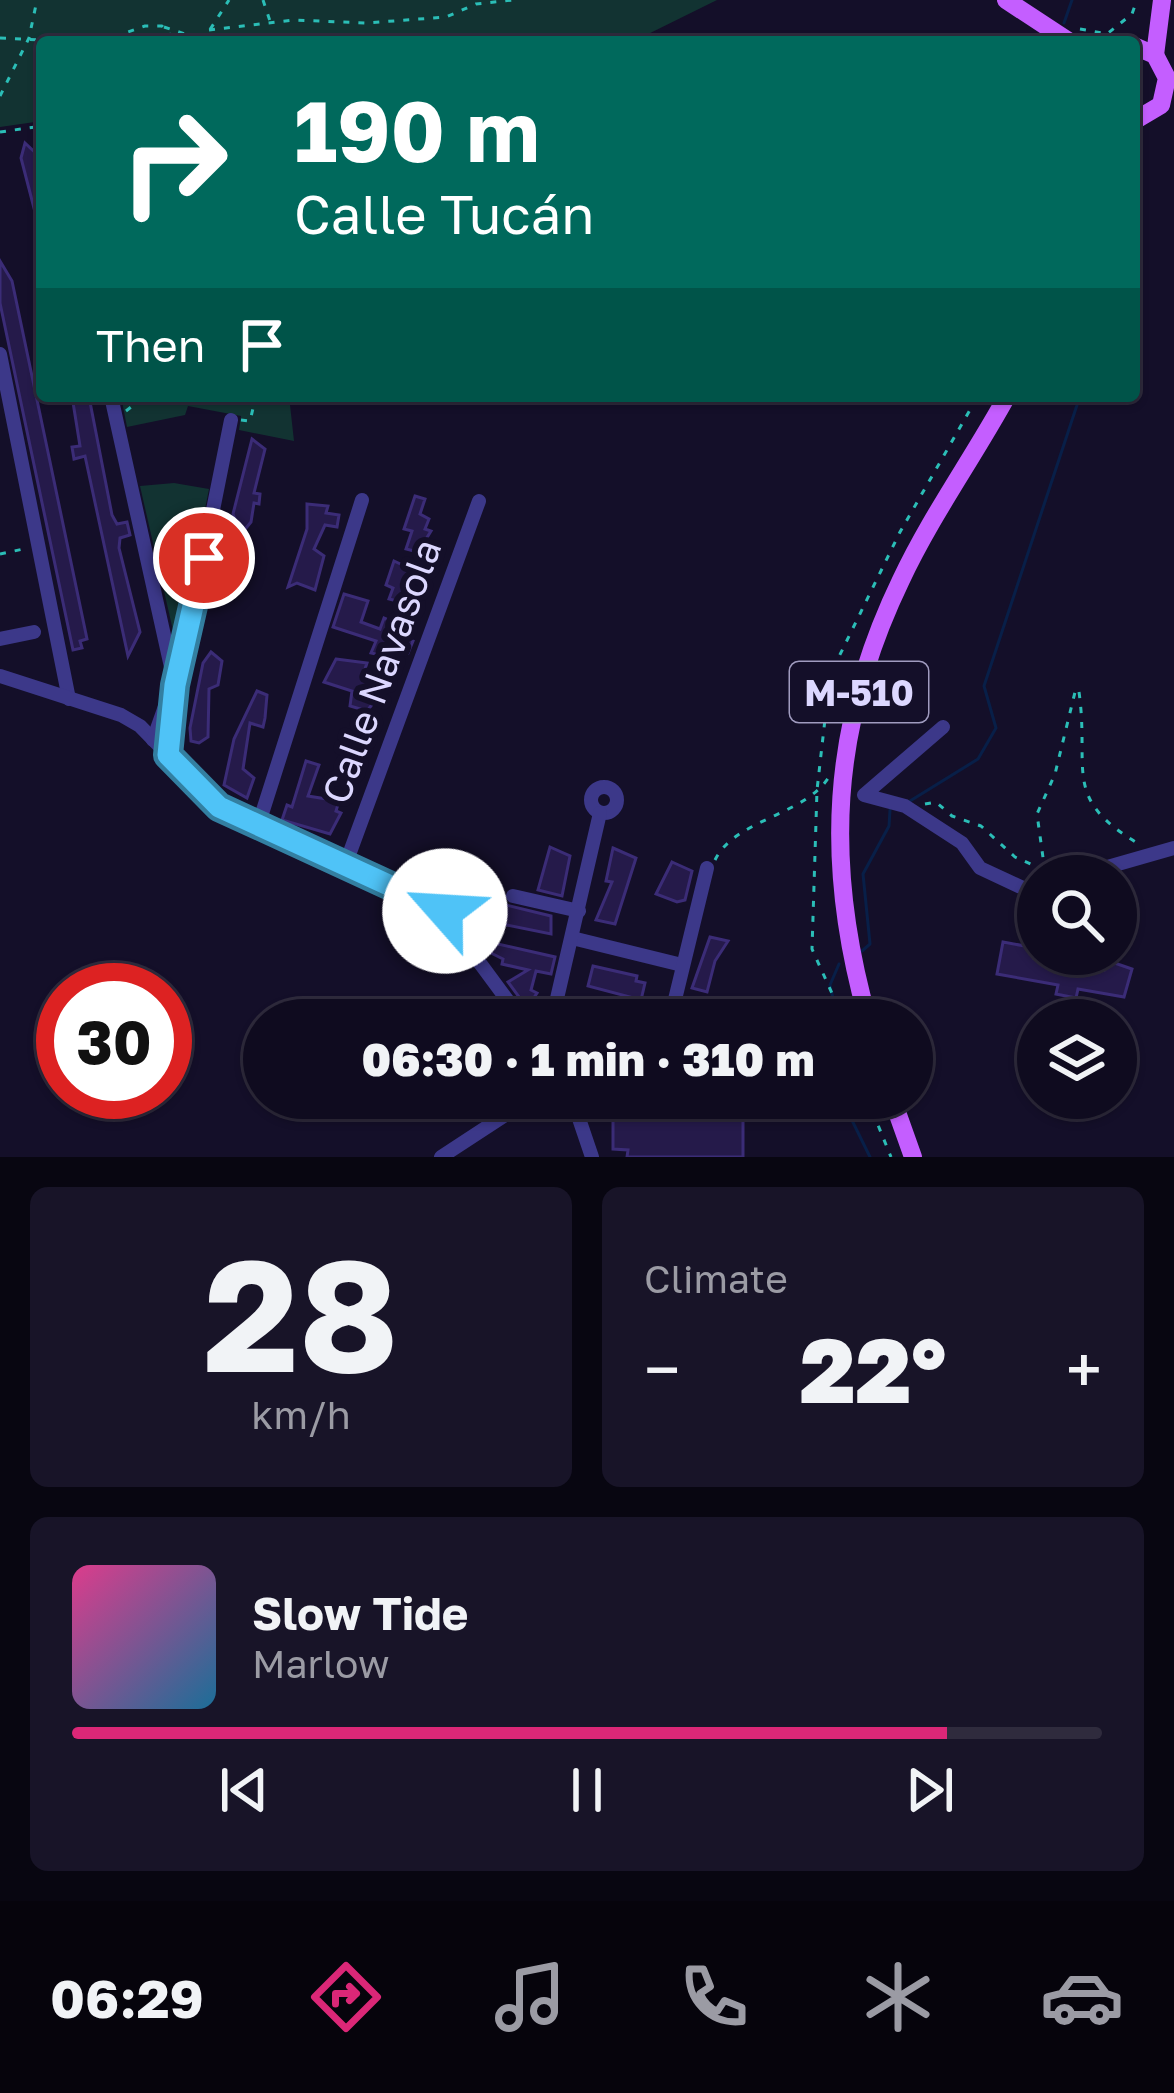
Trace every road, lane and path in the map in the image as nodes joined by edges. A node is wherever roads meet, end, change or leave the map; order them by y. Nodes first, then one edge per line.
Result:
1 (37, 0) edge
2 (229, 0) edge
3 (263, 0) edge
4 (513, 0) edge
5 (1006, 0) edge
6 (1137, 0) edge
7 (1161, 3) edge
8 (272, 24) junction
9 (162, 26) junction
10 (209, 30) junction
11 (117, 36) edge
12 (171, 36) edge
13 (189, 36) edge
14 (205, 36) edge
15 (1059, 36) edge
16 (1073, 36) edge
17 (1139, 36) edge
18 (0, 38) edge
19 (28, 38) junction
20 (36, 39) edge
21 (1140, 47) edge
22 (1155, 55) junction
23 (0, 96) edge
24 (1170, 98) edge
25 (1143, 118) edge
26 (1174, 120) edge
27 (36, 127) edge
28 (0, 132) edge
29 (1, 360) edge
30 (112, 402) edge
31 (138, 402) edge
32 (255, 402) edge
33 (1004, 402) edge
34 (6, 411) edge
35 (116, 420) junction
36 (231, 420) joint
37 (362, 500) dead end
38 (479, 501) dead end
39 (40, 545) junction
40 (0, 554) edge
41 (34, 632) dead end
42 (0, 639) edge
43 (0, 676) edge
44 (175, 685) junction
45 (69, 699) junction
46 (943, 728) dead end
47 (153, 740) junction
48 (168, 755) junction
49 (832, 772) dead end
50 (936, 802) dead end
51 (600, 813) dead end
52 (259, 826) junction
53 (1174, 848) edge
54 (1154, 853) junction
55 (1043, 855) edge
56 (1017, 858) edge
57 (1137, 858) edge
58 (346, 863) junction
59 (707, 868) joint
60 (1017, 886) edge
61 (513, 896) dead end
62 (579, 911) junction
63 (572, 938) junction
64 (682, 965) junction
65 (507, 999) edge
66 (557, 999) edge
67 (675, 999) edge
68 (863, 999) edge
69 (500, 1119) edge
70 (579, 1119) edge
71 (875, 1119) edge
72 (899, 1119) edge
73 (444, 1156) edge
74 (592, 1157) edge
75 (890, 1157) edge
76 (913, 1157) edge

1 - 19 path
2 - 10 path
3 - 8 path
4 - 8 path
5 - 15 main road
6 - 16 path
7 - 17 main road
7 - 22 main road
8 - 10 path
9 - 11 path
9 - 12 path
9 - 13 path
10 - 14 path
18 - 19 path
19 - 20 path
19 - 23 path
21 - 22 main road
22 - 24 main road
24 - 25 main road
25 - 26 main road
27 - 28 path
29 - 34 street
30 - 35 street
31 - 35 path
32 - 36 path
33 - 68 main road, M-510
34 - 39 street
35 - 44 street
36 - 44 street
37 - 52 street
38 - 58 street, Calle Navasola
39 - 40 path
39 - 45 street
41 - 42 street
43 - 45 street
44 - 47 street
44 - 48 street
45 - 47 street
46 - 60 street
47 - 48 street
48 - 52 street
49 - 59 path
50 - 56 path
51 - 62 street
52 - 58 street
53 - 54 street
54 - 55 path
54 - 57 street
58 - 65 street
59 - 64 street
61 - 62 street
62 - 63 street
63 - 64 street
63 - 66 street
64 - 67 street
69 - 73 street
70 - 74 street
71 - 75 path
72 - 76 main road

